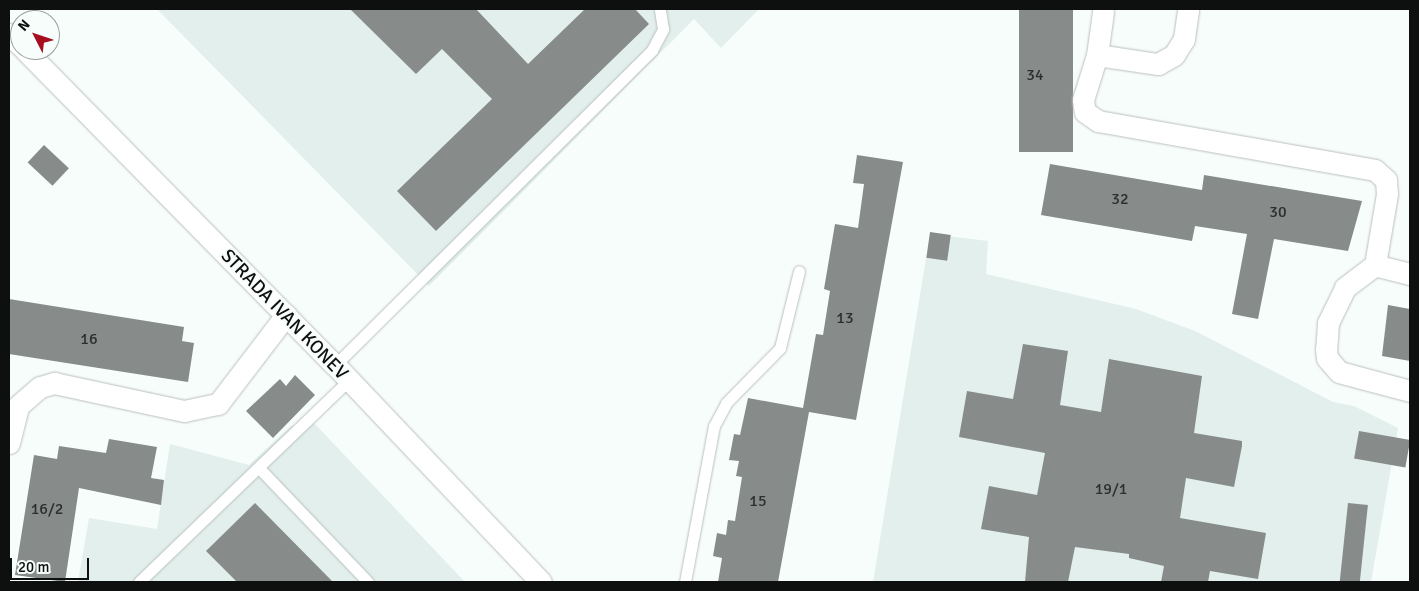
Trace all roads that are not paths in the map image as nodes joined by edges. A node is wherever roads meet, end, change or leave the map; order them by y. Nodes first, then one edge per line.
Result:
1 (660, 9) edge
2 (1188, 9) edge
3 (1104, 12) dead end
4 (1097, 55) junction
5 (35, 60) edge
6 (1375, 265) junction
7 (799, 271) dead end
8 (1410, 274) edge
9 (286, 315) junction
10 (342, 373) junction
11 (1410, 391) edge
12 (9, 443) edge
13 (259, 468) junction
14 (139, 582) edge
15 (368, 582) edge
16 (541, 582) edge
17 (685, 582) edge

1 - 10 lane
2 - 4 street
3 - 4 street
4 - 6 street
5 - 9 street, STRADA IVAN KONEV
6 - 8 street
6 - 11 street
7 - 17 lane
9 - 10 street, STRADA IVAN KONEV
9 - 12 street
10 - 13 lane
10 - 16 street, STRADA IVAN KONEV
13 - 14 lane
13 - 15 lane

